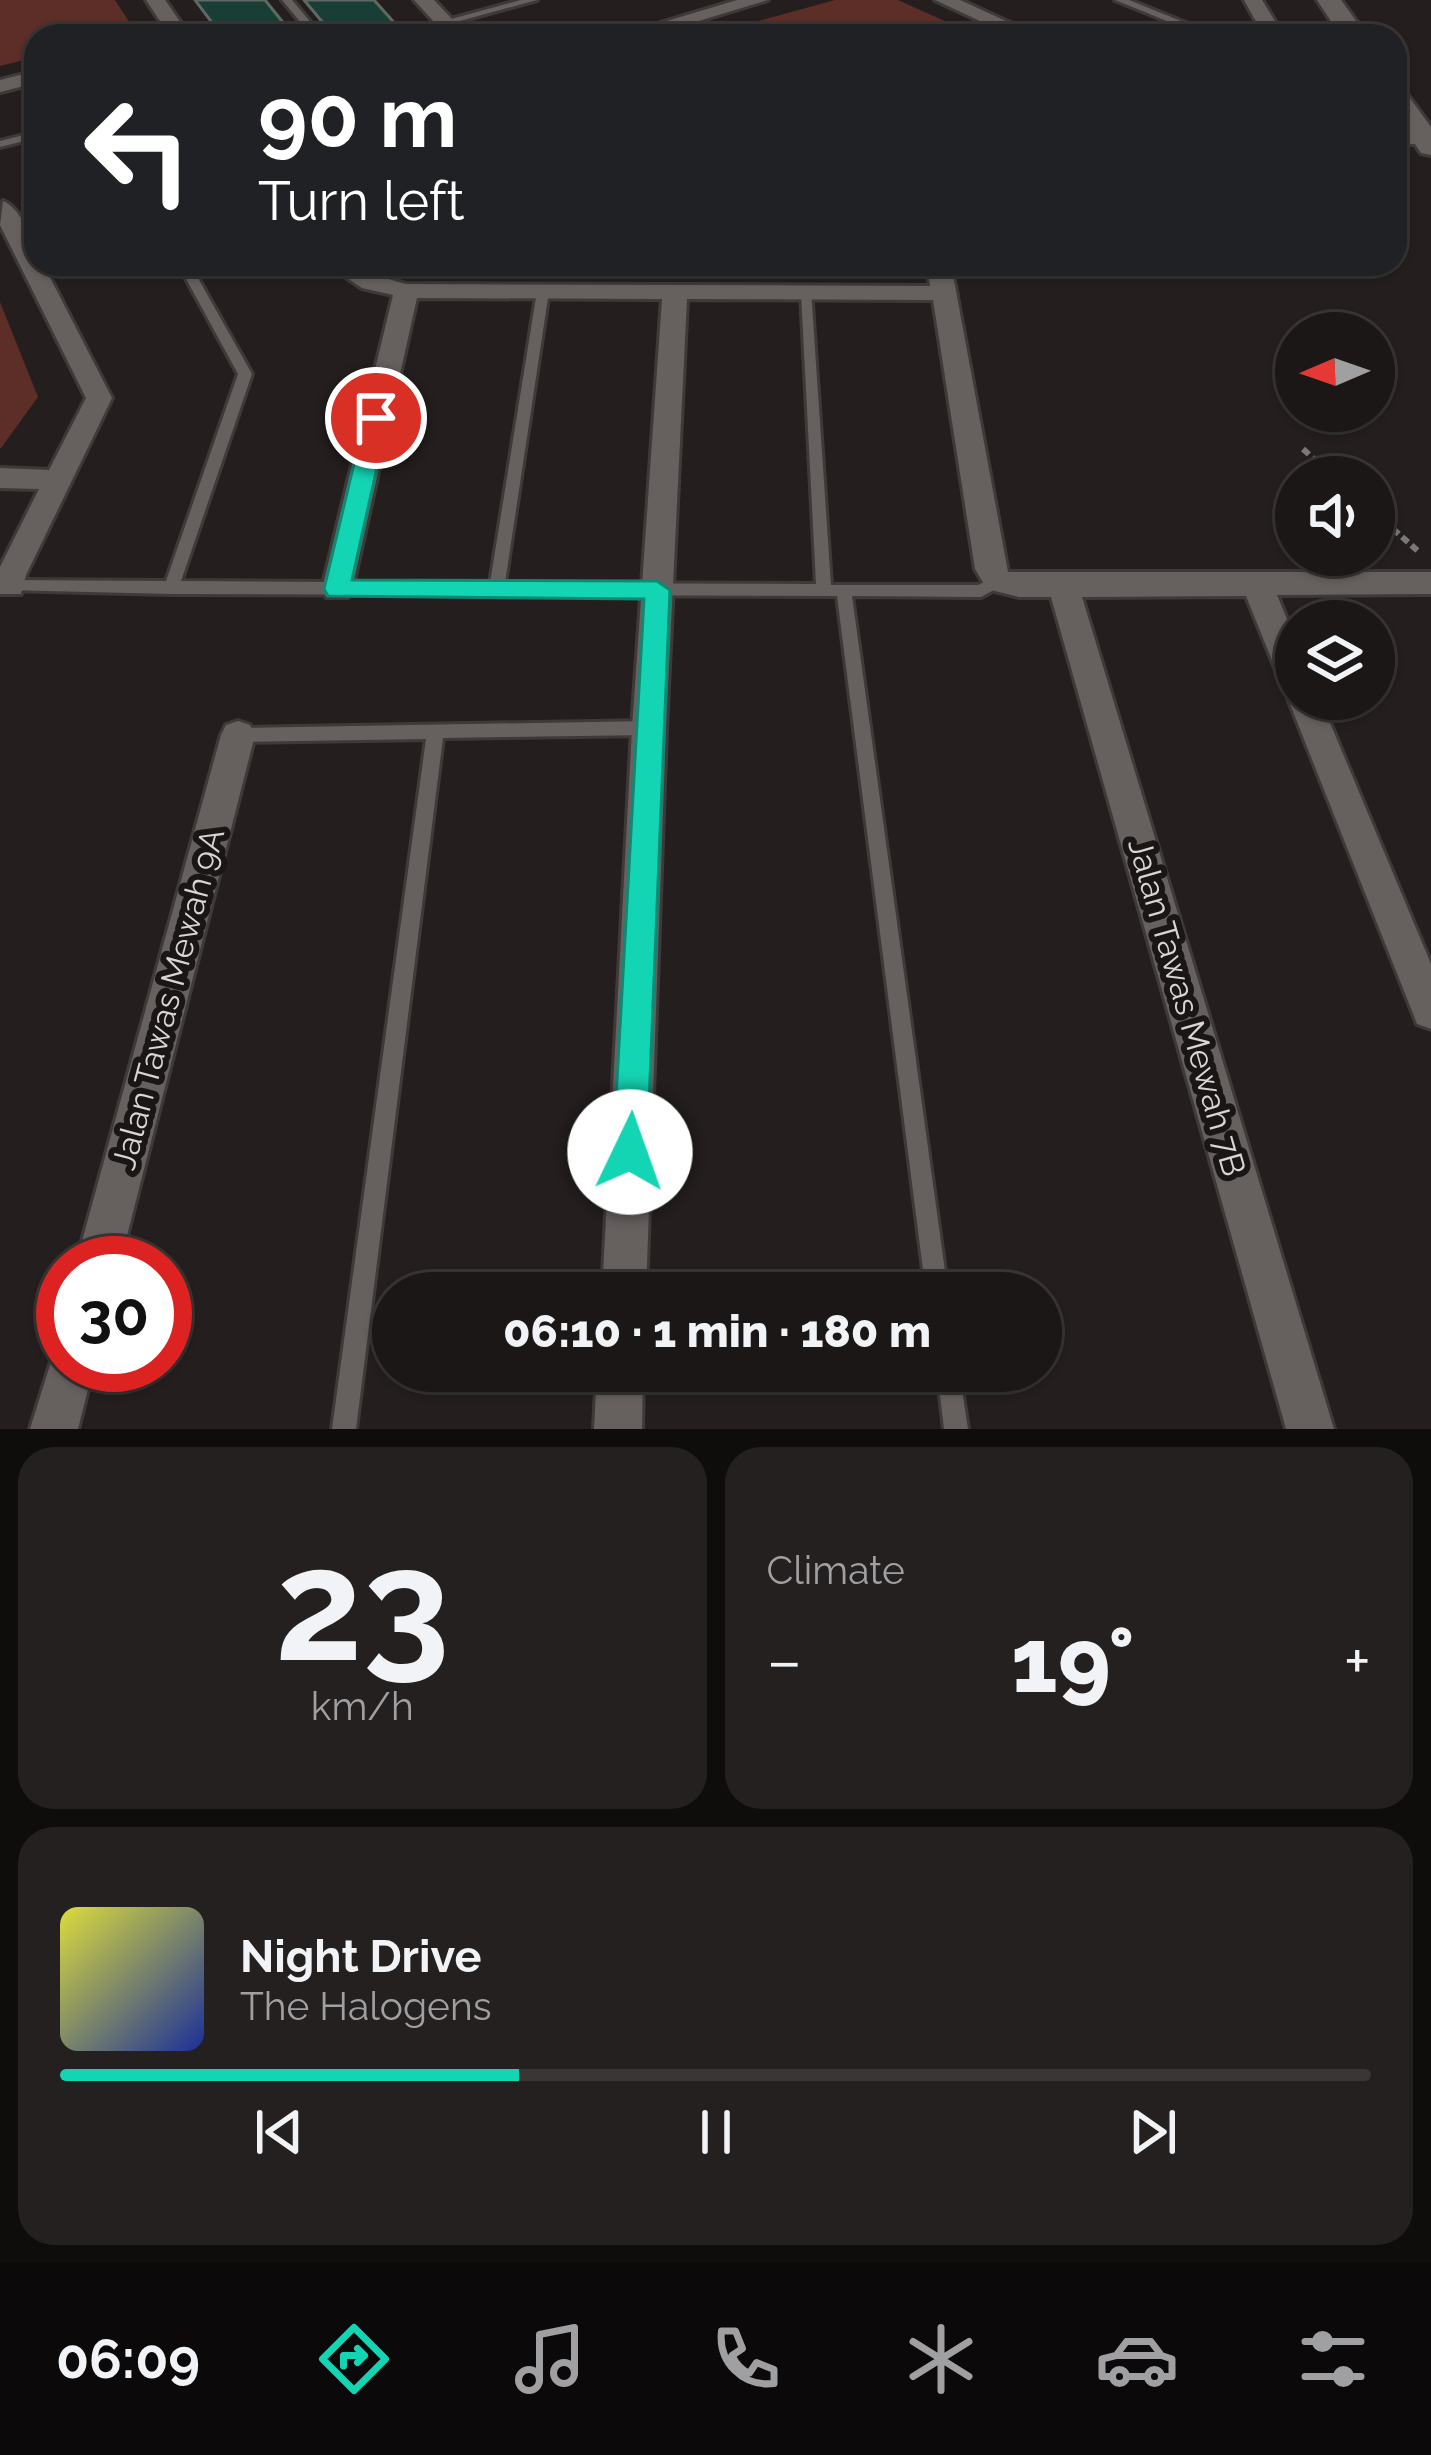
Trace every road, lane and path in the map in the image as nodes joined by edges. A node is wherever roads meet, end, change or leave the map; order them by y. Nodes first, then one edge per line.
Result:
1 (286, 0) edge
2 (423, 0) edge
3 (532, 0) edge
4 (759, 0) edge
5 (1120, 0) edge
6 (962, 3) edge
7 (306, 24) edge
8 (446, 24) edge
9 (465, 24) edge
10 (671, 24) edge
11 (1005, 24) edge
12 (1182, 24) edge
13 (1407, 112) edge
14 (1428, 143) edge
15 (8, 207) edge
16 (24, 241) edge
17 (41, 276) edge
18 (191, 276) edge
19 (359, 276) edge
20 (941, 276) edge
21 (406, 291) junction
22 (543, 292) junction
23 (675, 292) junction
24 (807, 293) junction
25 (944, 293) junction
26 (1304, 449) dead end
27 (1312, 456) edge
28 (0, 478) edge
29 (56, 480) junction
30 (1395, 534) edge
31 (1430, 572) edge
32 (998, 581) junction
33 (1257, 584) junction
34 (1064, 585) junction
35 (10, 586) joint
36 (171, 588) junction
37 (337, 589) junction
38 (496, 590) junction
39 (657, 590) junction
40 (834, 591) junction
41 (1275, 628) edge
42 (1313, 720) edge
43 (649, 728) junction
44 (435, 732) junction
45 (238, 735) joint
46 (1431, 1011) edge
47 (105, 1236) edge
48 (625, 1272) edge
49 (935, 1272) edge
50 (63, 1392) edge
51 (619, 1392) edge
52 (951, 1392) edge
53 (54, 1429) edge
54 (344, 1429) edge
55 (618, 1429) edge
56 (956, 1429) edge
57 (1310, 1429) edge

1 - 7 lane
2 - 8 street
3 - 9 lane
4 - 10 street
5 - 12 lane
6 - 11 street
13 - 14 street
15 - 16 street
17 - 29 street
18 - 36 lane
19 - 21 street
20 - 25 street
21 - 22 street
21 - 37 street
22 - 23 street
22 - 38 lane
23 - 24 street
23 - 39 street
24 - 25 street
24 - 40 lane
25 - 32 street
26 - 27 path
28 - 29 street
29 - 35 street
30 - 31 path
31 - 33 street
32 - 34 street
32 - 40 lane
33 - 34 street
33 - 41 street
34 - 57 street, Jalan Tawas Mewah 7B
35 - 36 lane
36 - 37 lane
37 - 38 lane
38 - 39 lane
39 - 40 lane
39 - 43 street
40 - 49 lane
42 - 46 street
43 - 44 lane
43 - 48 street
44 - 45 lane
44 - 54 lane
45 - 47 street, Jalan Tawas Mewah 9A
50 - 53 street
51 - 55 street
52 - 56 lane

